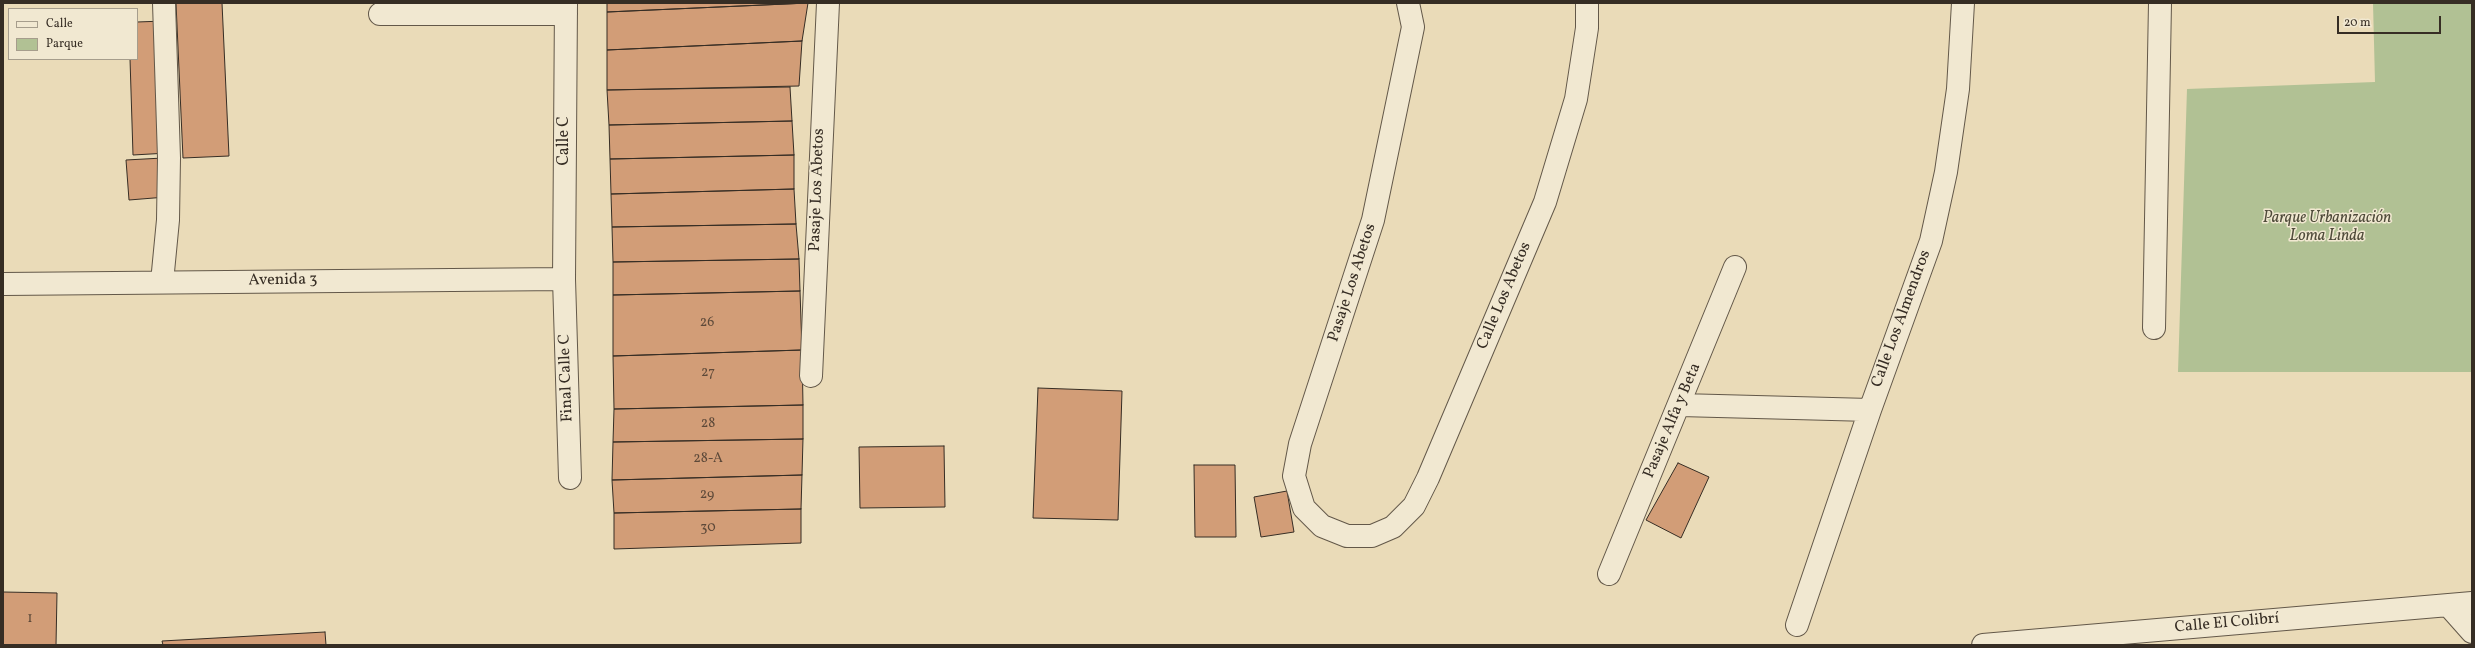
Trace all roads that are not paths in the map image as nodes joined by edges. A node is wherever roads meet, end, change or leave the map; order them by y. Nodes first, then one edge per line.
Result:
1 (164, 3) edge
2 (828, 3) edge
3 (1408, 3) edge
4 (1587, 3) edge
5 (1963, 3) edge
6 (2160, 3) edge
7 (566, 8) edge
8 (380, 14) dead end
9 (1735, 267) dead end
10 (564, 279) junction
11 (162, 282) junction
12 (3, 284) edge
13 (2154, 328) dead end
14 (811, 376) dead end
15 (1680, 405) junction
16 (1870, 410) junction
17 (570, 478) dead end
18 (1347, 536) joint
19 (1609, 574) dead end
20 (2472, 603) edge
21 (2448, 605) junction
22 (1797, 625) dead end
23 (2472, 632) edge
24 (1983, 645) edge

1 - 11 street
2 - 14 street, Pasaje Los Abetos
3 - 18 street, Pasaje Los Abetos
4 - 18 street, Calle Los Abetos
5 - 16 street, Calle Los Almendros
6 - 13 street
7 - 8 street
7 - 10 street, Calle C
9 - 15 street, Pasaje Alfa y Beta
10 - 11 street, Avenida 3
10 - 17 street, Final Calle C
11 - 12 street, Avenida 3
15 - 16 street
15 - 19 street, Pasaje Alfa y Beta
16 - 22 street, Calle Los Almendros
20 - 21 street, Calle El Colibrí
21 - 23 street
21 - 24 street, Calle El Colibrí

